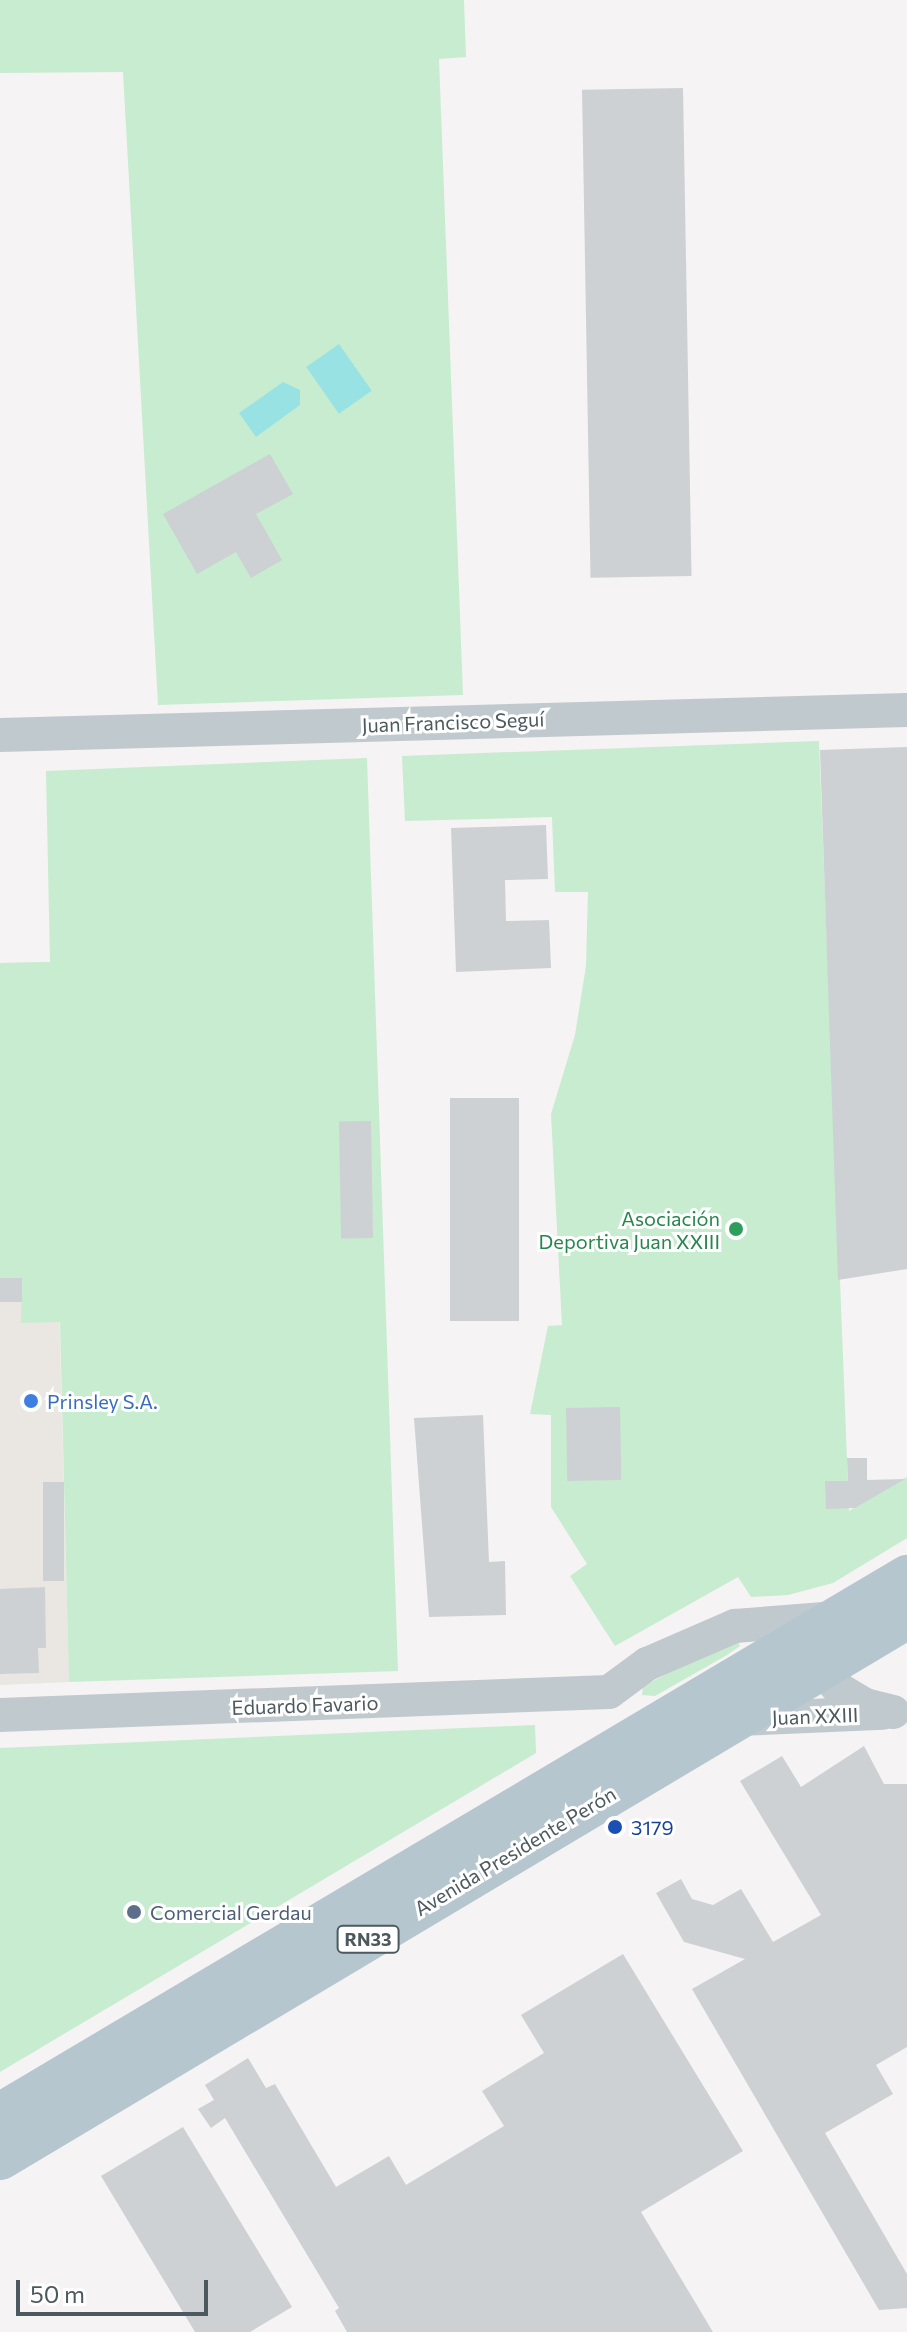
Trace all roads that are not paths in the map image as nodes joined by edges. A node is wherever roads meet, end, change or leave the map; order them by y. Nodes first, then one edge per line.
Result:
1 (907, 710) edge
2 (0, 735) edge
3 (907, 1577) edge
4 (907, 1617) edge
5 (840, 1618) junction
6 (735, 1626) junction
7 (811, 1655) junction
8 (609, 1692) junction
9 (900, 1712) edge
10 (0, 1715) edge
11 (737, 1719) junction
12 (658, 1746) junction
13 (0, 2115) edge
14 (0, 2158) edge

1 - 2 street, Juan Francisco Seguí
3 - 5 main road, Avenida Presidente Perón / RN33
4 - 7 main road, Avenida Presidente Perón / RN33
5 - 6 street
5 - 7 main road, Avenida Presidente Perón / RN33
6 - 7 street
6 - 8 street
7 - 9 street, Juan XXIII
7 - 11 main road, Avenida Presidente Perón / RN33
7 - 12 main road, Avenida Presidente Perón / RN33
8 - 10 street, Eduardo Favario
8 - 12 street
9 - 11 street, Juan XXIII
11 - 12 main road, Avenida Presidente Perón / RN33
12 - 13 main road, Avenida Presidente Perón / RN33
12 - 14 main road, Avenida Presidente Perón / RN33

